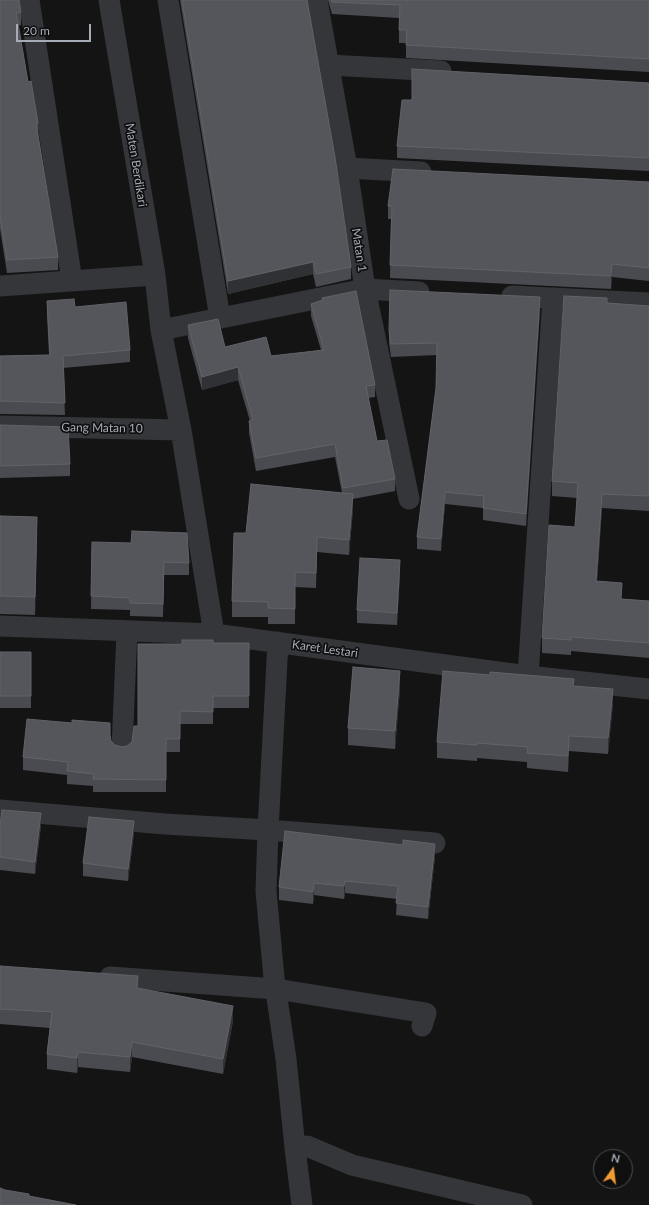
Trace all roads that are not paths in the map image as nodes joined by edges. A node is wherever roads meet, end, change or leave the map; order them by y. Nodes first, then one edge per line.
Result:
1 (29, 0) edge
2 (109, 0) edge
3 (168, 0) edge
4 (317, 0) edge
5 (328, 65) junction
6 (458, 72) edge
7 (347, 168) junction
8 (442, 173) edge
9 (154, 275) junction
10 (72, 281) junction
11 (0, 286) edge
12 (365, 289) junction
13 (436, 292) edge
14 (490, 295) edge
15 (553, 298) junction
16 (649, 303) edge
17 (220, 318) junction
18 (162, 330) junction
19 (0, 426) edge
20 (181, 430) junction
21 (409, 499) dead end
22 (0, 626) edge
23 (127, 631) junction
24 (214, 634) junction
25 (278, 642) junction
26 (528, 676) junction
27 (649, 689) edge
28 (122, 748) edge
29 (0, 810) edge
30 (268, 830) junction
31 (435, 843) edge
32 (95, 976) edge
33 (276, 990) junction
34 (422, 1026) dead end
35 (295, 1148) junction
36 (302, 1205) edge
37 (522, 1205) edge

1 - 10 street
2 - 9 street, Maten Berdikari
3 - 17 street
4 - 5 street, Matan 1
5 - 6 street
5 - 7 street, Matan 1
7 - 8 street
7 - 12 street, Matan 1
9 - 10 street
9 - 18 street, Maten Berdikari
10 - 11 street
12 - 13 street
12 - 17 street
12 - 21 street, Matan 1
14 - 15 street
15 - 16 street
15 - 26 street
17 - 18 street
18 - 20 street, Maten Berdikari
19 - 20 street, Gang Matan 10
20 - 24 street, Maten Berdikari
22 - 23 street, Karet Lestari
23 - 24 street, Karet Lestari
23 - 28 street
24 - 25 street, Karet Lestari
25 - 26 street, Karet Lestari
25 - 30 street
26 - 27 street, Karet Lestari
29 - 30 street
30 - 31 street
30 - 33 street
32 - 33 street
33 - 34 street
33 - 35 street
35 - 36 street
35 - 37 street

